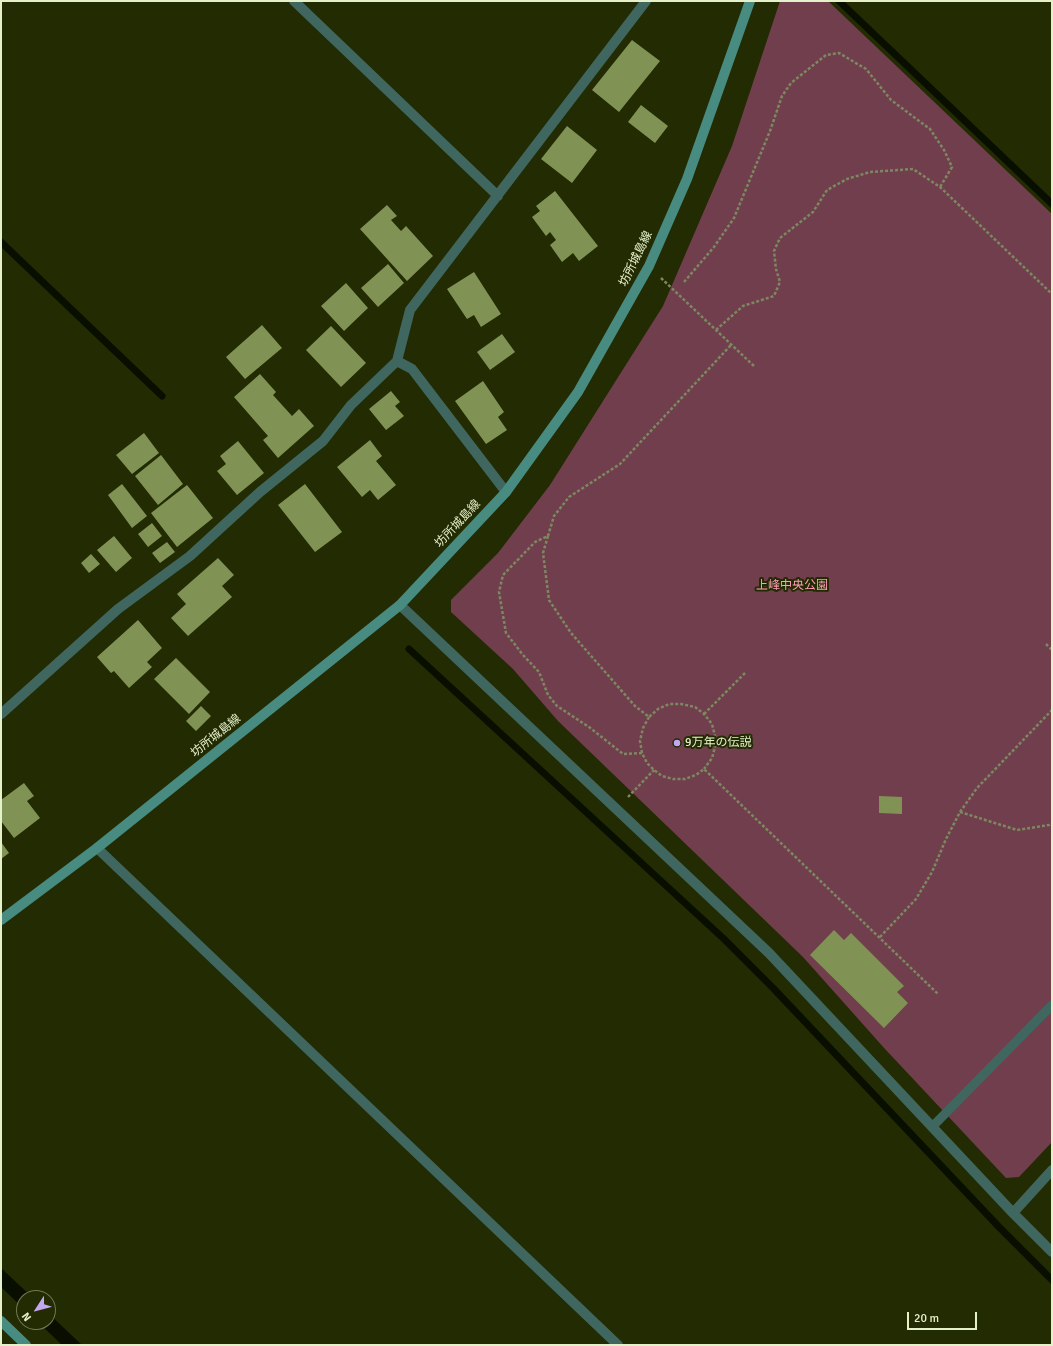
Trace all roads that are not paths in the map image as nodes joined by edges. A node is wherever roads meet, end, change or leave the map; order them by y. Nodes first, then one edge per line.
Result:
1 (294, 1) edge
2 (646, 1) edge
3 (750, 1) edge
4 (498, 196) junction
5 (396, 361) junction
6 (506, 492) junction
7 (400, 605) junction
8 (1, 714) edge
9 (97, 848) junction
10 (1, 920) edge
11 (1052, 1005) edge
12 (932, 1127) junction
13 (1052, 1170) edge
14 (1013, 1213) junction
15 (1052, 1252) edge
16 (1, 1321) edge
17 (26, 1345) edge
18 (618, 1345) edge

1 - 4 street
2 - 4 street
3 - 6 main road, 坊所城島線
4 - 5 street
5 - 6 street
5 - 8 street
6 - 7 main road, 坊所城島線
7 - 9 main road, 坊所城島線
7 - 12 street
9 - 10 main road, 坊所城島線
9 - 18 street
11 - 12 lane
12 - 14 street
13 - 14 street
14 - 15 street
16 - 17 main road

